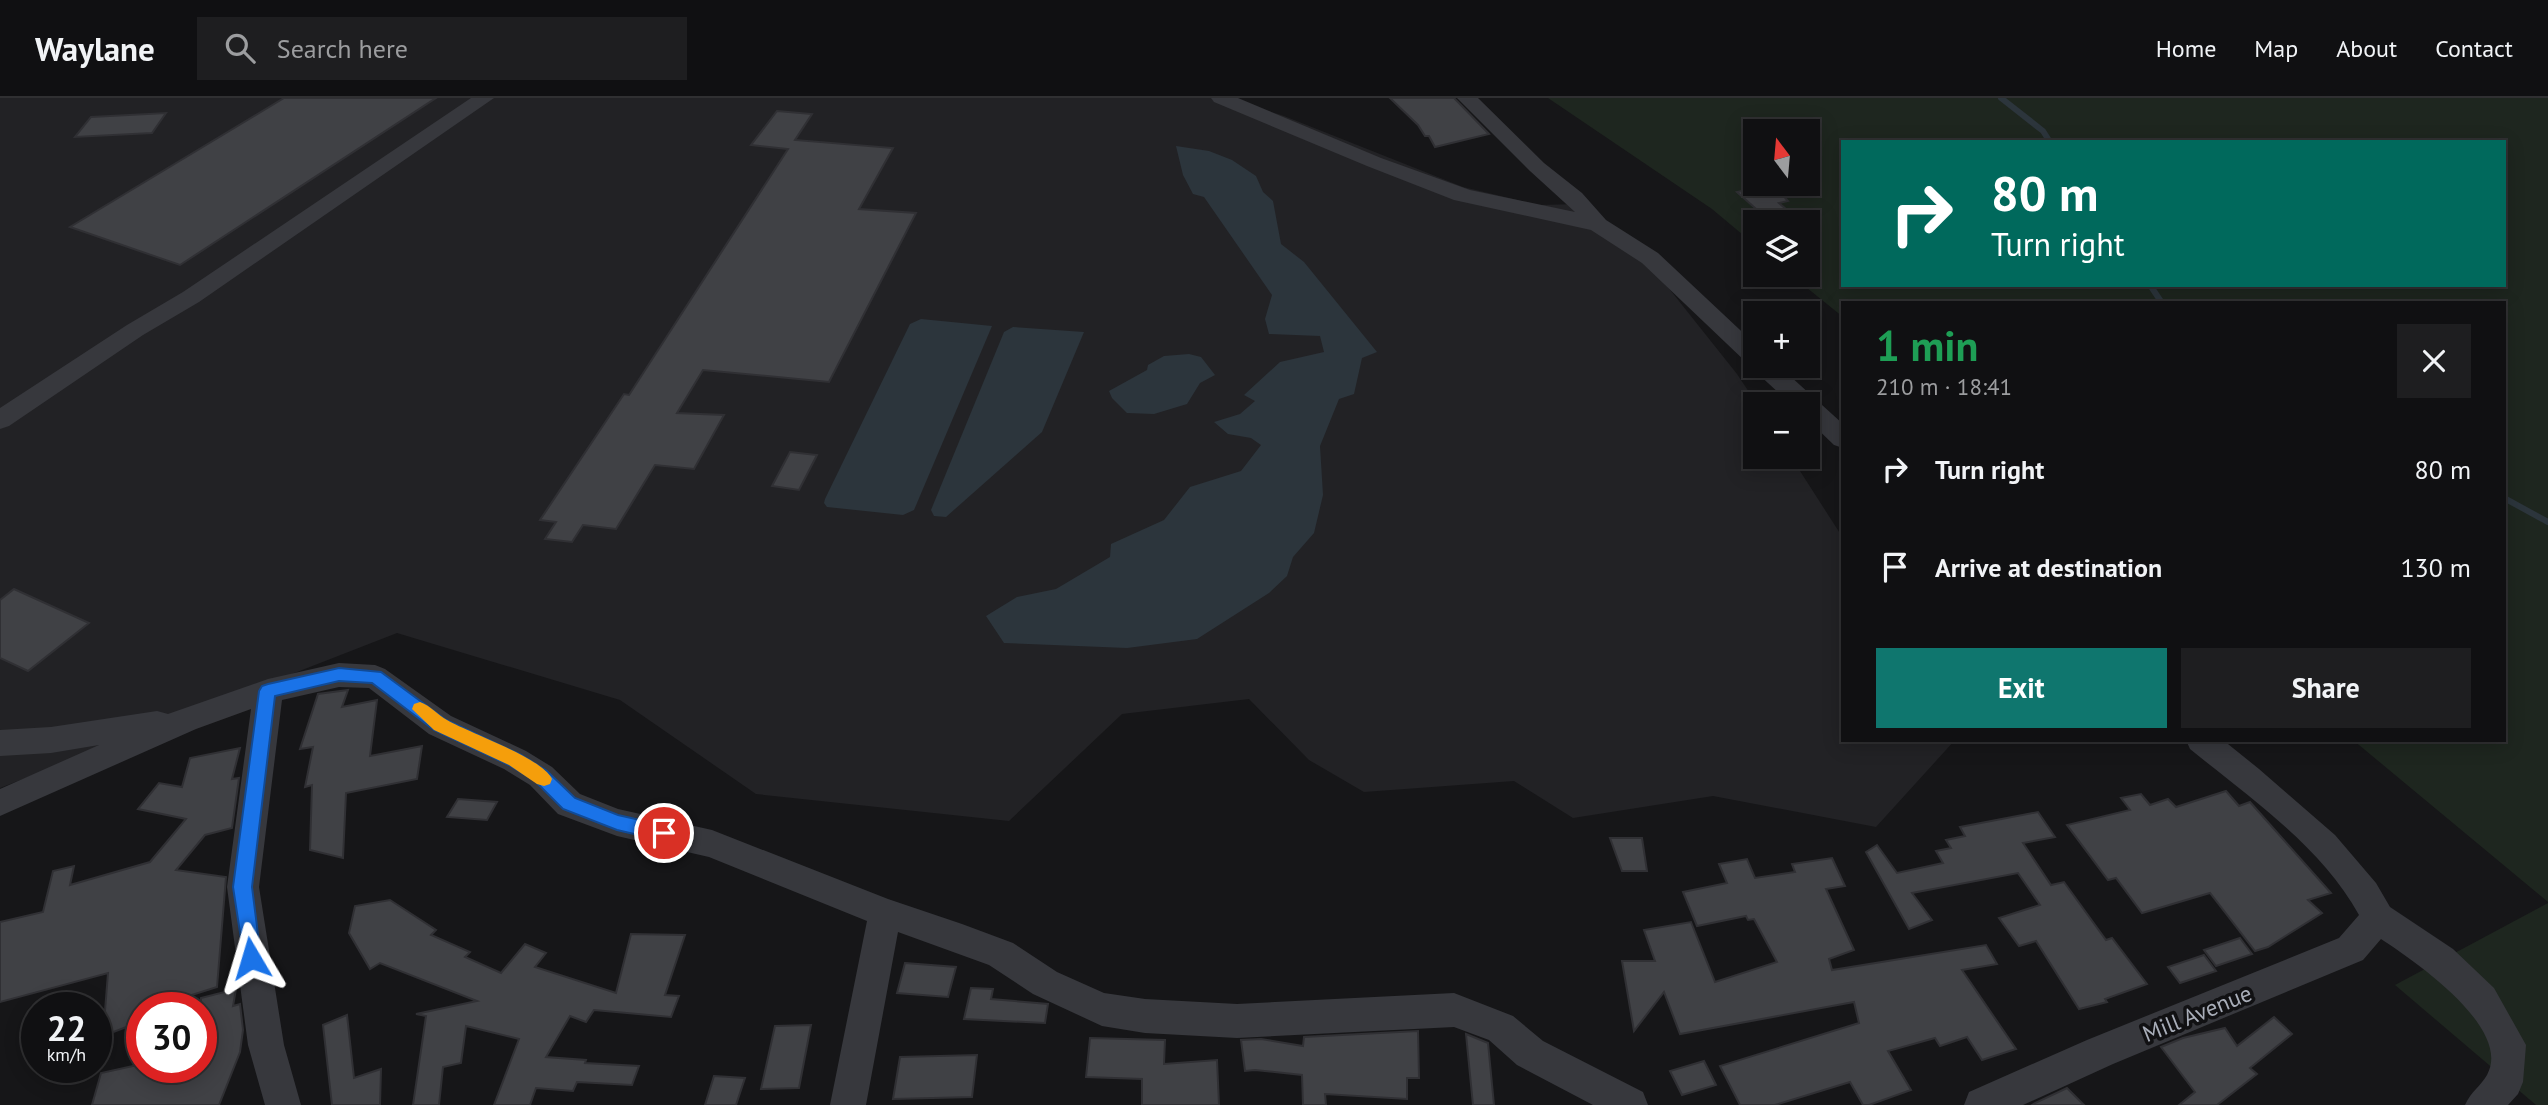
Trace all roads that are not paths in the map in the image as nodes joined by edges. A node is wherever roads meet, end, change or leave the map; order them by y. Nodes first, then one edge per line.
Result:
1 (484, 98) edge
2 (1221, 98) edge
3 (1467, 98) edge
4 (1599, 225) junction
5 (1743, 346) edge
6 (1778, 378) edge
7 (1793, 392) edge
8 (1820, 417) edge
9 (0, 420) edge
10 (1841, 437) edge
11 (268, 691) junction
12 (185, 720) junction
13 (2203, 742) edge
14 (0, 743) edge
15 (0, 803) edge
16 (2373, 906) junction
17 (885, 913) junction
18 (283, 1105) edge
19 (848, 1105) edge
20 (1630, 1105) edge
21 (1982, 1105) edge
22 (2483, 1105) edge

1 - 9 street
2 - 4 street
3 - 4 street
4 - 5 street
6 - 7 street
8 - 10 street
11 - 12 street
11 - 17 street
11 - 18 street
12 - 14 street
12 - 15 street
13 - 16 street
16 - 21 street, Mill Avenue
16 - 22 street
17 - 19 street
17 - 20 street

